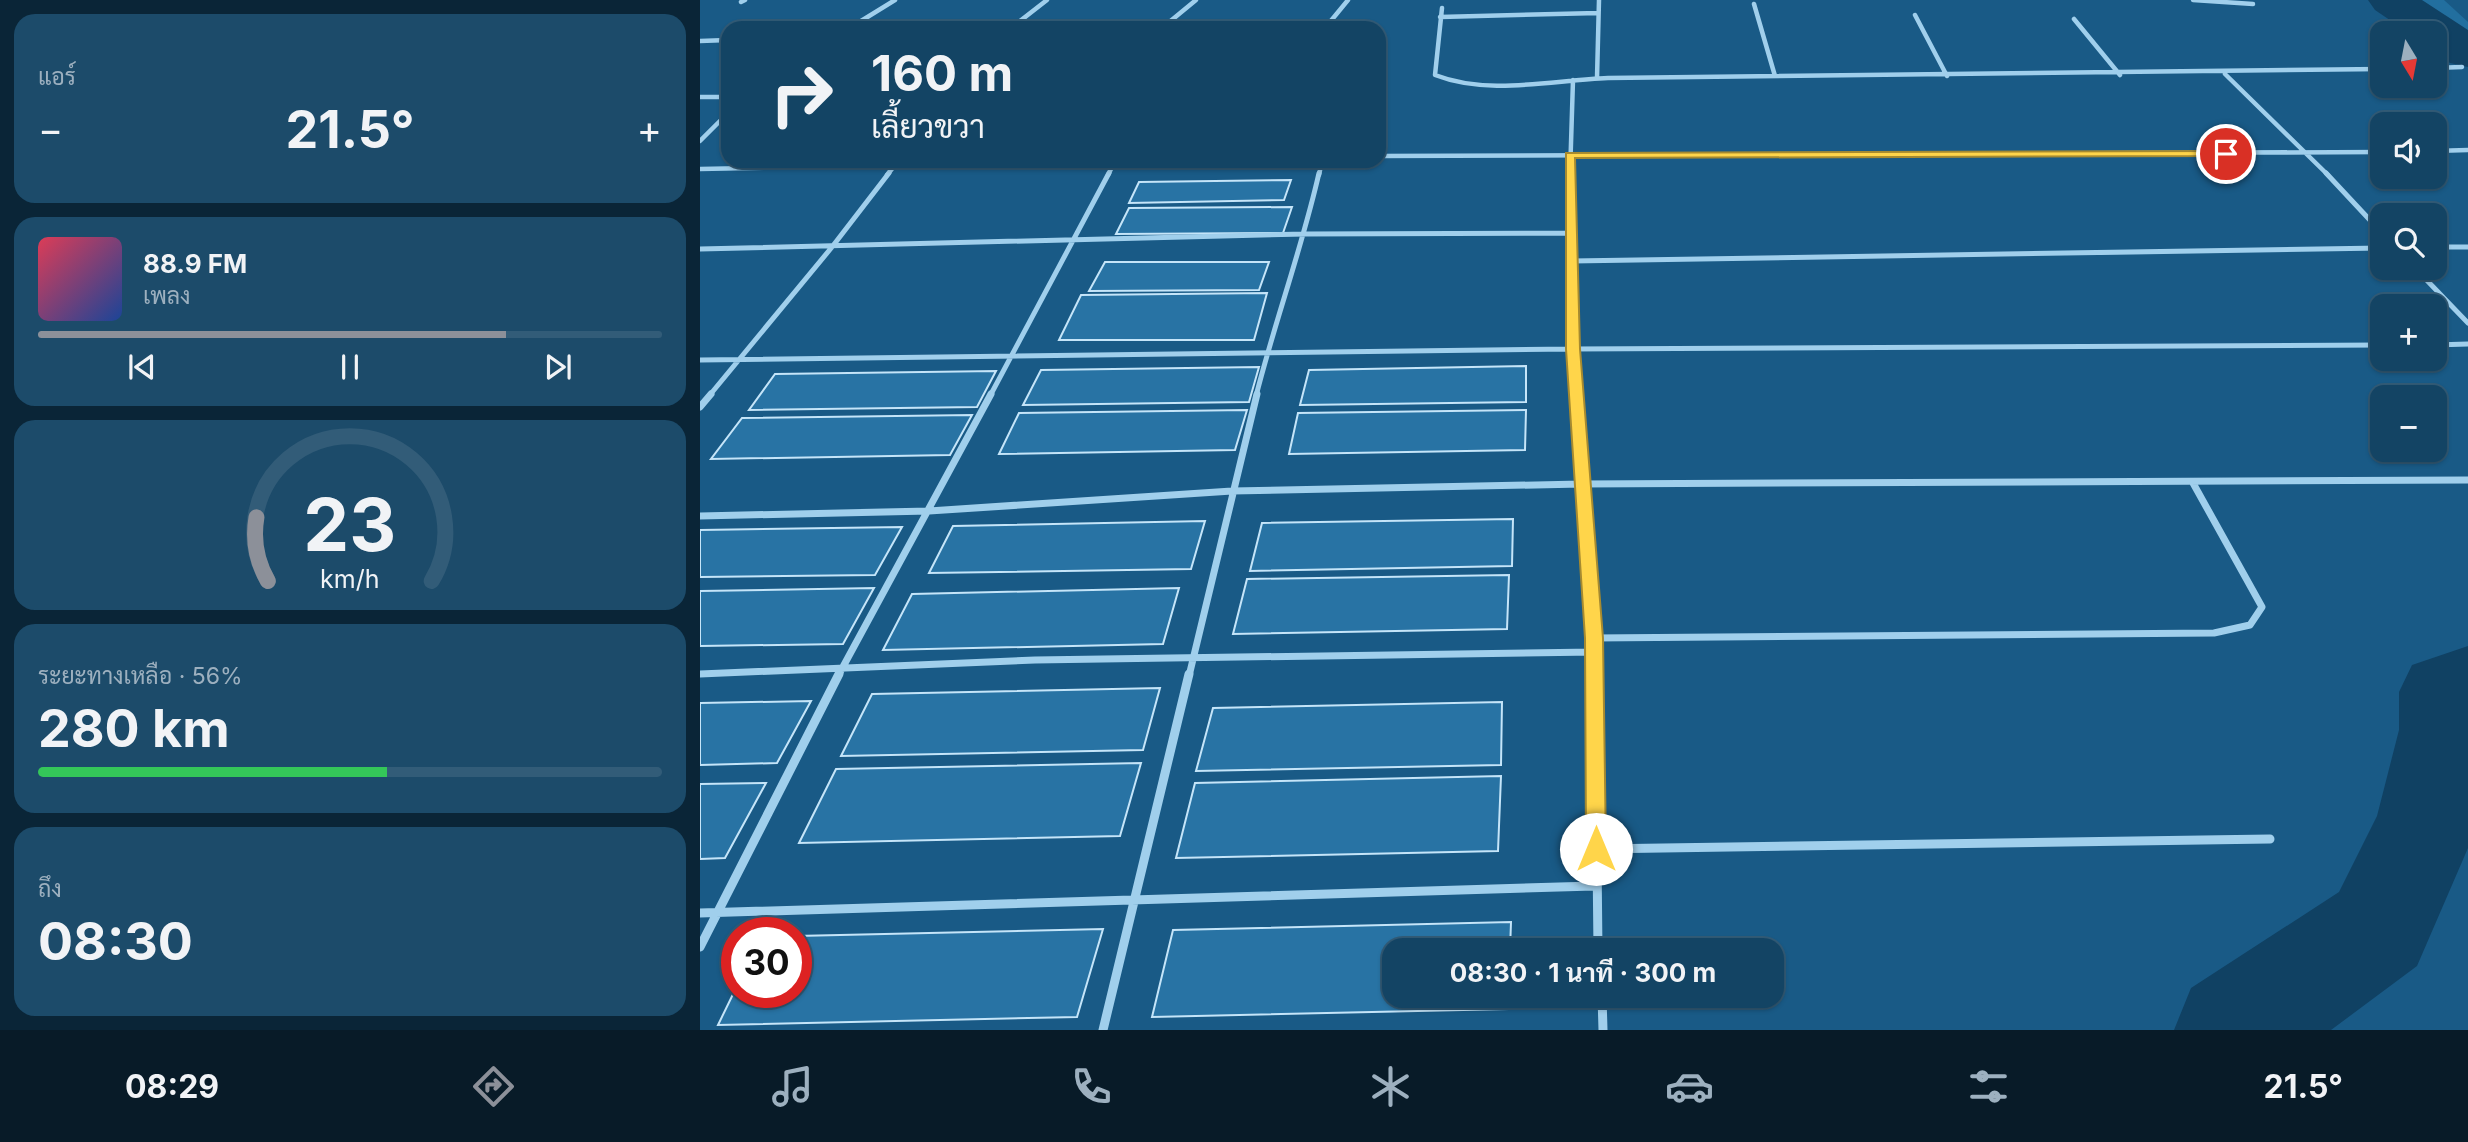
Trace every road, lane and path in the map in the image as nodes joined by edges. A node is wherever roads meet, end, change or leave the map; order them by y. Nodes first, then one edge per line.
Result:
1 (895, 0) edge
2 (1047, 0) edge
3 (1196, 0) edge
4 (1348, 0) edge
5 (1599, 0) edge
6 (2193, 0) edge
7 (1754, 4) dead end
8 (2253, 4) dead end
9 (1441, 8) dead end
10 (1598, 13) junction
11 (1915, 15) dead end
12 (1440, 18) junction
13 (2074, 19) dead end
14 (861, 21) dead end
15 (1020, 21) edge
16 (1170, 21) edge
17 (1331, 21) edge
18 (721, 40) edge
19 (700, 41) edge
20 (2462, 67) dead end
21 (2447, 68) edge
22 (2370, 69) edge
23 (2225, 74) junction
24 (2120, 75) junction
25 (1775, 76) junction
26 (1947, 76) junction
27 (1597, 78) junction
28 (1573, 80) junction
29 (700, 97) edge
30 (721, 97) edge
31 (721, 120) edge
32 (700, 141) edge
33 (2468, 150) edge
34 (2447, 151) edge
35 (2370, 152) edge
36 (2308, 154) junction
37 (1570, 155) junction
38 (1386, 156) edge
39 (733, 168) edge
40 (892, 168) edge
41 (1112, 168) edge
42 (1320, 168) edge
43 (700, 169) edge
44 (2370, 220) edge
45 (1572, 233) junction
46 (1305, 234) junction
47 (1076, 239) junction
48 (832, 247) junction
49 (2447, 247) edge
50 (2468, 247) edge
51 (2370, 248) edge
52 (700, 249) edge
53 (1572, 261) junction
54 (2427, 280) edge
55 (2468, 323) edge
56 (2468, 344) edge
57 (2370, 345) edge
58 (2447, 345) edge
59 (1573, 349) junction
60 (1267, 352) junction
61 (1014, 354) junction
62 (740, 359) junction
63 (700, 360) edge
64 (700, 407) edge
65 (2468, 480) edge
66 (2193, 482) junction
67 (1581, 484) junction
68 (1232, 491) junction
69 (929, 511) junction
70 (700, 516) edge
71 (1594, 638) junction
72 (1594, 652) junction
73 (1191, 655) junction
74 (843, 666) junction
75 (700, 674) edge
76 (2270, 839) dead end
77 (1596, 849) junction
78 (1594, 886) junction
79 (1136, 898) junction
80 (719, 912) junction
81 (700, 913) edge
82 (1597, 938) edge
83 (700, 947) edge
84 (1602, 1008) edge
85 (1103, 1030) edge
86 (1603, 1030) edge

1 - 14 street
2 - 15 street
3 - 16 street
4 - 17 street
5 - 10 street
6 - 8 street
7 - 25 street
9 - 12 street
10 - 12 street
10 - 27 street
11 - 26 street
12 - 28 street
13 - 24 street
18 - 19 street
20 - 21 street
22 - 23 street
23 - 24 street
23 - 36 street
24 - 26 street
25 - 26 street
25 - 27 street
27 - 28 street
28 - 37 street
29 - 30 street
31 - 32 street
33 - 34 street
35 - 36 street
36 - 37 street
36 - 44 street
37 - 38 street
37 - 45 street
39 - 43 street
40 - 48 street
41 - 47 street
42 - 46 street
45 - 46 street
45 - 53 street
46 - 47 street
46 - 60 street
47 - 48 street
47 - 61 street
48 - 52 street
48 - 62 street
49 - 50 street
51 - 53 street
53 - 59 street
54 - 55 street
56 - 58 street
57 - 59 street
59 - 60 street
59 - 67 street
60 - 61 street
60 - 68 street
61 - 62 street
61 - 69 street
62 - 63 street
62 - 64 street
65 - 66 street
66 - 67 street
66 - 71 street
67 - 68 street
67 - 71 street
68 - 69 street
68 - 73 street
69 - 70 street
69 - 74 street
71 - 72 street
72 - 73 street
72 - 77 street
73 - 74 street
73 - 79 street
74 - 75 street
74 - 80 street
76 - 77 street
77 - 78 street
78 - 79 street
78 - 82 street
79 - 80 street
79 - 85 street
80 - 81 street
80 - 83 street
84 - 86 street

